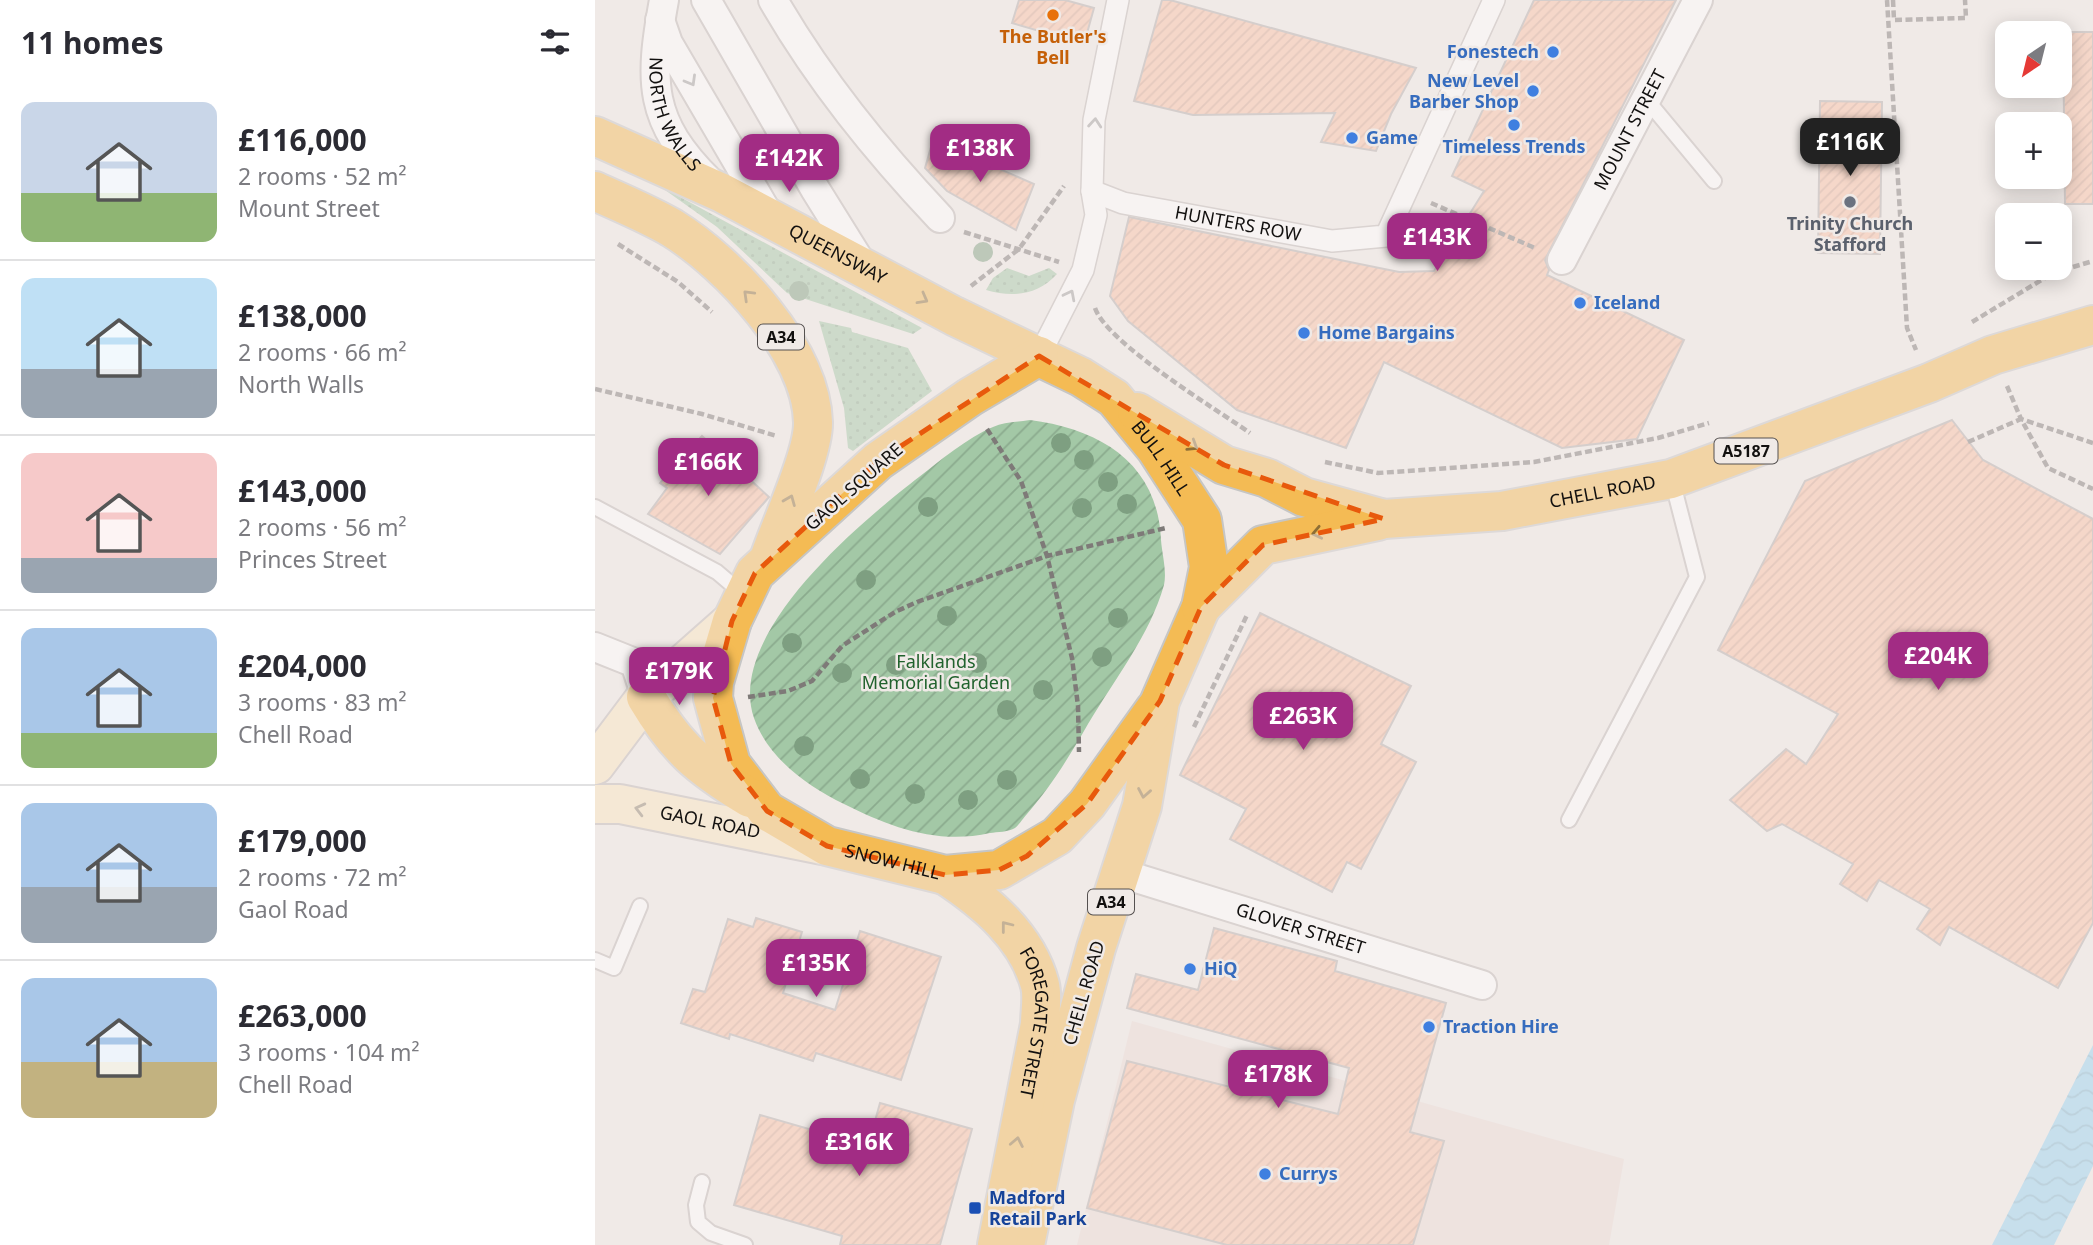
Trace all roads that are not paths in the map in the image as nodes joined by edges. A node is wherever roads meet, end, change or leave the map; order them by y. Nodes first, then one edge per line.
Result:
1 (706, 0) edge
2 (773, 0) edge
3 (1118, 0) edge
4 (1495, 0) edge
5 (1698, 0) edge
6 (662, 10) edge
7 (1646, 99) junction
8 (595, 136) edge
9 (1714, 181) dead end
10 (595, 191) edge
11 (1092, 191) junction
12 (722, 194) junction
13 (940, 218) road end
14 (772, 220) junction
15 (1562, 260) road end
16 (863, 265) junction
17 (2093, 325) edge
18 (1039, 356) junction
19 (1114, 398) junction
20 (1671, 479) junction
21 (595, 507) edge
22 (1384, 519) junction
23 (767, 565) junction
24 (1201, 607) junction
25 (738, 608) junction
26 (595, 647) edge
27 (646, 697) junction
28 (1160, 701) junction
29 (595, 765) edge
30 (758, 803) junction
31 (595, 804) edge
32 (1570, 820) dead end
33 (827, 846) junction
34 (1120, 873) junction
35 (946, 875) junction
36 (640, 906) dead end
37 (595, 960) edge
38 (1482, 985) dead end
39 (1055, 1100) joint
40 (702, 1181) dead end
41 (745, 1245) edge
42 (997, 1245) edge
43 (1025, 1245) edge

1 - 16 street
2 - 13 street
11 -> 3 street
4 - 11 street, HUNTERS ROW
5 - 7 street, MOUNT STREET
6 - 12 street, NORTH WALLS
6 -> 14 street, NORTH WALLS
7 - 9 lane
7 - 15 street, MOUNT STREET
8 - 12 highway, QUEENSWAY
23 -> 10 highway, A34
18 -> 11 street
12 - 14 highway, QUEENSWAY
14 - 16 highway, QUEENSWAY
16 -> 18 highway, QUEENSWAY
17 - 20 highway, CHELL ROAD / A5187
18 - 19 highway, BULL HILL
18 - 23 highway, GAOL SQUARE
19 -> 22 highway, CHELL ROAD / A5187
19 - 24 highway, BULL HILL
20 - 22 highway, CHELL ROAD / A5187
20 - 32 lane
21 - 25 lane
22 -> 24 highway, A5187
23 - 25 highway, GAOL SQUARE
24 - 28 highway, CHELL ROAD
25 - 27 main road
25 - 30 highway, SNOW HILL
26 - 27 street
27 - 29 main road
27 - 30 highway
28 -> 34 highway, CHELL ROAD / A34
28 - 35 highway, SNOW HILL
30 - 33 highway, SNOW HILL
33 -> 31 main road, GAOL ROAD
33 - 35 highway, SNOW HILL
34 - 38 street, GLOVER STREET
34 - 39 highway, CHELL ROAD / A34
42 -> 35 highway, FOREGATE STREET
36 - 37 lane
39 - 43 highway, FOREGATE STREET / A34
40 - 41 lane

